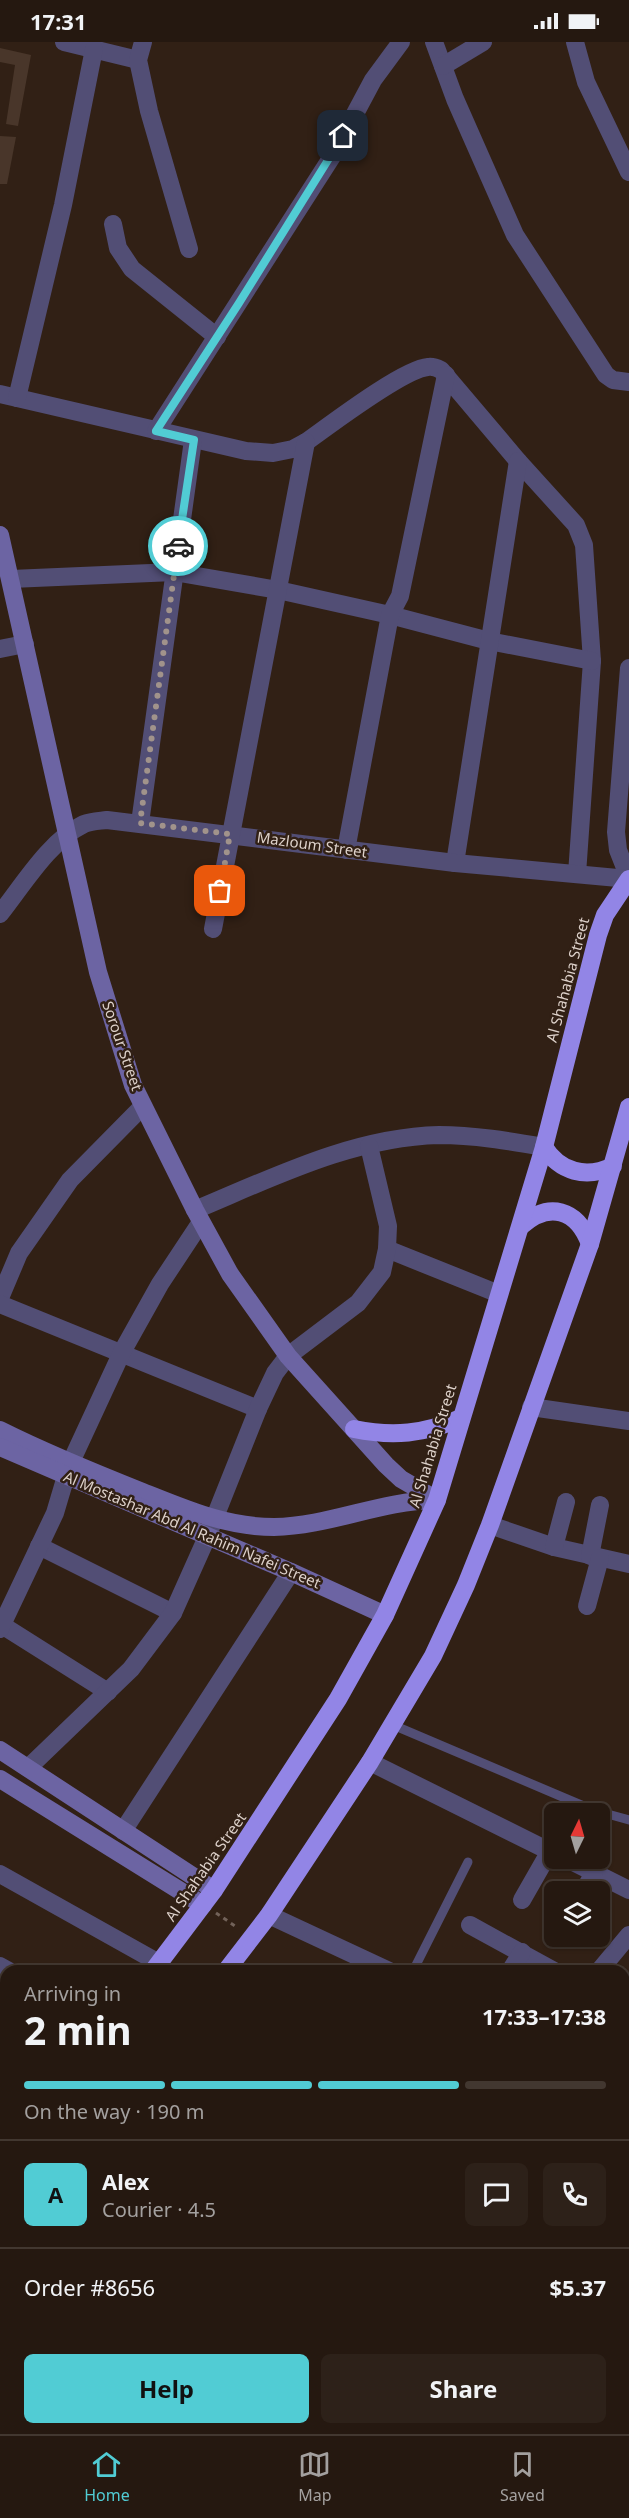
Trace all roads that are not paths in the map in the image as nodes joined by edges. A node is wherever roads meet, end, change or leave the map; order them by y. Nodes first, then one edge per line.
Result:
1 (64, 42) edge
2 (401, 42) edge
3 (434, 42) edge
4 (483, 42) edge
5 (575, 42) edge
6 (94, 49) junction
7 (140, 51) edge
8 (443, 66) junction
9 (629, 171) edge
10 (113, 224) dead end
11 (189, 249) dead end
12 (218, 337) junction
13 (446, 375) junction
14 (629, 382) edge
15 (9, 396) edge
16 (156, 431) junction
17 (194, 440) junction
18 (306, 442) junction
19 (518, 461) junction
20 (0, 535) edge
21 (174, 572) junction
22 (11, 579) junction
23 (278, 590) junction
24 (390, 615) junction
25 (489, 641) junction
26 (25, 644) junction
27 (0, 649) edge
28 (592, 661) junction
29 (629, 668) edge
30 (140, 823) junction
31 (68, 833) junction
32 (230, 834) junction
33 (346, 850) junction
34 (455, 863) junction
35 (577, 874) junction
36 (629, 879) edge
37 (0, 914) edge
38 (213, 929) dead end
39 (143, 1106) junction
40 (629, 1107) edge
41 (369, 1146) junction
42 (544, 1147) junction
43 (613, 1166) junction
44 (198, 1216) junction
45 (521, 1226) junction
46 (590, 1244) junction
47 (387, 1249) junction
48 (499, 1294) junction
49 (0, 1298) edge
50 (0, 1304) edge
51 (123, 1352) junction
52 (288, 1356) junction
53 (531, 1407) junction
54 (258, 1409) junction
55 (461, 1418) junction
56 (629, 1421) edge
57 (354, 1429) junction
58 (0, 1430) edge
59 (0, 1447) edge
60 (69, 1469) junction
61 (437, 1500) junction
62 (566, 1502) dead end
63 (600, 1504) dead end
64 (490, 1525) junction
65 (210, 1528) junction
66 (39, 1546) junction
67 (554, 1547) junction
68 (595, 1557) junction
69 (629, 1564) edge
70 (291, 1572) junction
71 (587, 1606) dead end
72 (173, 1613) junction
73 (385, 1615) junction
74 (1, 1627) edge
75 (108, 1692) junction
76 (393, 1725) junction
77 (0, 1750) edge
78 (370, 1762) junction
79 (28, 1768) junction
80 (2, 1784) edge
81 (629, 1820) edge
82 (123, 1831) junction
83 (544, 1848) edge
84 (468, 1862) dead end
85 (545, 1869) edge
86 (586, 1869) edge
87 (594, 1873) junction
88 (0, 1874) edge
89 (589, 1881) edge
90 (629, 1890) edge
91 (208, 1898) junction
92 (522, 1900) dead end
93 (269, 1915) junction
94 (470, 1925) dead end
95 (629, 1935) edge
96 (522, 1952) junction
97 (153, 1965) edge
98 (158, 1965) edge
99 (231, 1965) edge
100 (376, 1965) edge
101 (416, 1965) edge
102 (514, 1965) edge
103 (544, 1965) edge
104 (604, 1965) edge

1 - 6 street
2 - 12 street
3 - 8 street
4 - 8 street
5 - 9 street
6 - 7 street
6 - 15 street
7 - 11 street
8 - 14 street
10 - 12 street
12 - 16 street
13 - 18 street
13 - 19 street
13 - 24 street
15 - 16 street
16 - 17 street
17 - 18 street
17 - 21 street
18 - 23 street
19 - 25 street
19 - 28 street
20 - 22 street, Sorour Street
21 - 22 street
21 - 23 street
21 - 30 street
22 - 26 street, Sorour Street
23 - 24 street
23 - 32 street
24 - 25 street
24 - 33 street
25 - 28 street
25 - 34 street
26 - 27 street
26 - 31 street, Sorour Street
28 - 35 street
29 - 36 street
30 - 31 street, Mazloum Street
30 - 32 street, Mazloum Street
31 - 37 street, Mazloum Street
31 - 39 street, Sorour Street
32 - 33 street, Mazloum Street
32 - 38 street
33 - 34 street, Mazloum Street
34 - 35 street, Mazloum Street
35 - 36 street, Mazloum Street
36 - 42 highway, Al Shahabia Street
39 - 44 street, Sorour Street
39 - 49 street
40 - 43 highway
41 - 42 street
41 - 44 street
41 - 47 street
42 - 43 highway
42 - 45 highway, Al Shahabia Street
43 - 46 highway
44 - 51 street
44 - 52 street, Sorour Street
45 - 46 highway
45 - 48 highway, Al Shahabia Street
46 - 53 highway
47 - 48 street
47 - 52 street
48 - 55 highway, Al Shahabia Street
50 - 51 street
51 - 54 street
51 - 60 street
52 - 54 street
52 - 57 street, Sorour Street
53 - 56 street
53 - 64 highway
54 - 65 street
55 - 57 highway
55 - 61 highway, Al Shahabia Street
57 - 61 street, Sorour Street
58 - 60 street, Al Mostashar Abd Al Rahim Nafei Street
59 - 60 street, Al Mostashar Abd Al Rahim Nafei Street
60 - 65 street, Al Mostashar Abd Al Rahim Nafei Street
60 - 66 street
61 - 65 street, Al Mostashar Abd Al Rahim Nafei Street
61 - 73 highway, Al Shahabia Street
62 - 67 street
63 - 68 street
64 - 67 street
64 - 76 highway
65 - 70 street, Al Mostashar Abd Al Rahim Nafei Street
65 - 72 street
66 - 72 street
66 - 74 street
67 - 68 street
68 - 69 street
68 - 71 street
70 - 73 street, Al Mostashar Abd Al Rahim Nafei Street
70 - 82 street
72 - 75 street
73 - 91 highway, Al Shahabia Street
74 - 75 street
75 - 79 street
76 - 78 highway
76 - 81 lane
77 - 79 street
78 - 83 street
78 - 93 highway
79 - 82 street
80 - 91 street
82 - 91 street
84 - 101 lane
85 - 92 street
86 - 87 street
87 - 89 street
87 - 90 street
88 - 97 street
91 - 98 highway, Al Shahabia Street
93 - 99 highway
93 - 100 street
94 - 96 street
95 - 104 street
96 - 102 street
96 - 103 street

